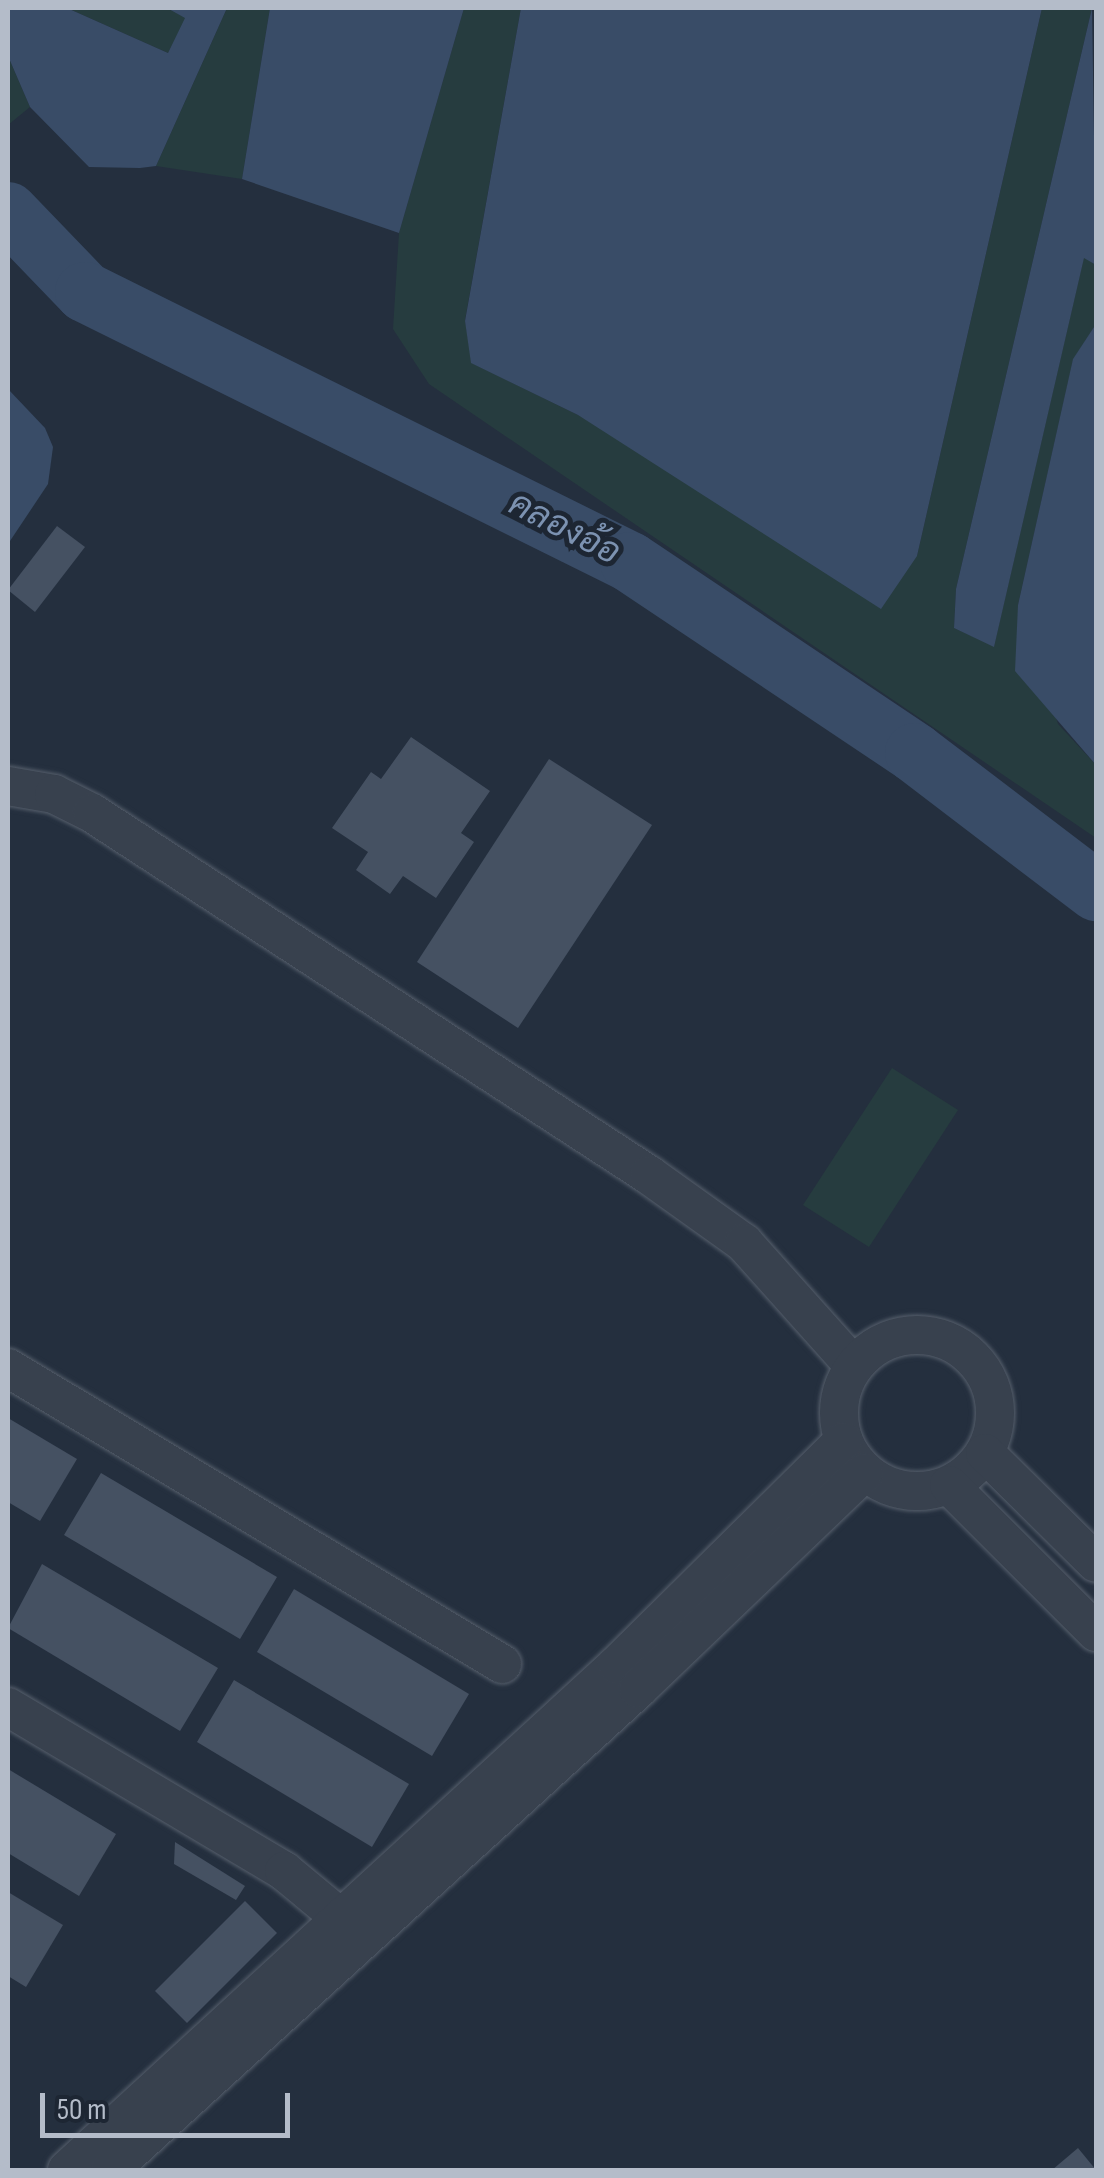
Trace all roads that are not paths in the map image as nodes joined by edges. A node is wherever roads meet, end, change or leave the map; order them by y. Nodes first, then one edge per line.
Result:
1 (8, 786) edge
2 (854, 1366) junction
3 (8, 1368) edge
4 (843, 1441) junction
5 (985, 1452) junction
6 (864, 1472) junction
7 (949, 1485) junction
8 (1096, 1564) edge
9 (1096, 1632) edge
10 (502, 1664) dead end
11 (627, 1677) junction
12 (8, 1707) edge
13 (354, 1928) junction
14 (68, 2170) edge
15 (110, 2170) edge

1 - 2 street
2 - 4 street
2 - 5 street
3 - 10 street
4 - 6 street
4 - 11 street
5 - 7 street
5 - 8 street
6 - 7 street
6 - 11 street
7 - 9 street
11 - 13 street
12 - 13 street
13 - 14 street
13 - 15 street

